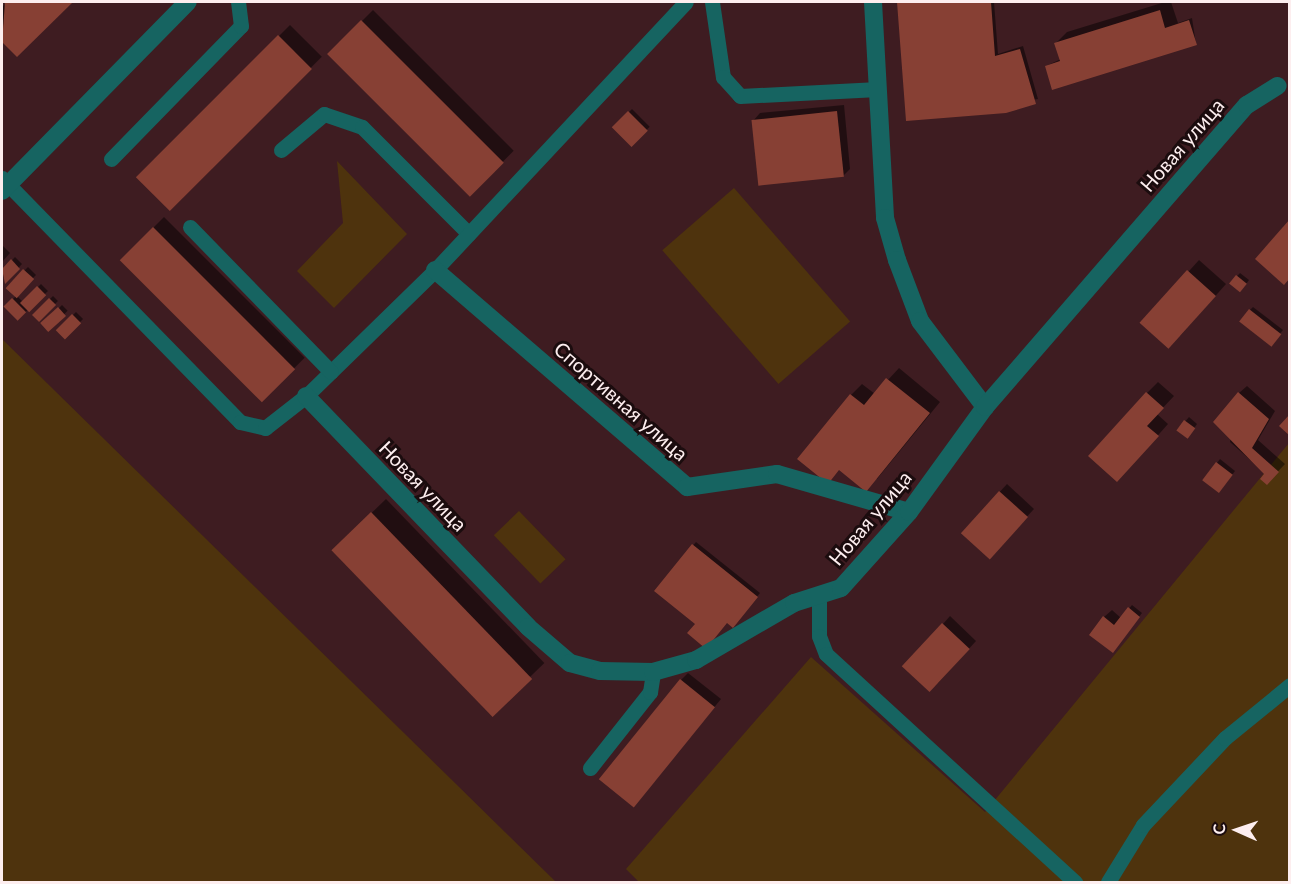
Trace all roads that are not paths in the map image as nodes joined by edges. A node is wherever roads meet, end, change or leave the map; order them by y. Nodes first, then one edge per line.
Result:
1 (188, 2) edge
2 (238, 2) edge
3 (686, 2) edge
4 (712, 2) edge
5 (873, 2) edge
6 (1284, 85) edge
7 (878, 89) junction
8 (281, 150) dead end
9 (111, 159) dead end
10 (4, 184) edge
11 (190, 227) dead end
12 (469, 234) junction
13 (435, 270) junction
14 (331, 372) junction
15 (306, 396) junction
16 (985, 406) junction
17 (909, 512) junction
18 (819, 594) junction
19 (653, 672) junction
20 (1290, 685) edge
21 (590, 768) dead end
22 (1075, 882) edge
23 (1108, 882) edge

1 - 10 street
2 - 9 lane
3 - 12 lane
4 - 7 lane
5 - 7 street
6 - 16 street, Новая улица
7 - 16 street
8 - 12 lane
10 - 15 lane
11 - 14 lane
12 - 13 lane
13 - 14 lane
13 - 17 street, Спортивная улица
14 - 15 lane
15 - 19 street, Новая улица
16 - 17 street, Новая улица
17 - 18 street, Новая улица
18 - 19 street, Новая улица
18 - 22 lane
19 - 21 lane
20 - 23 lane

